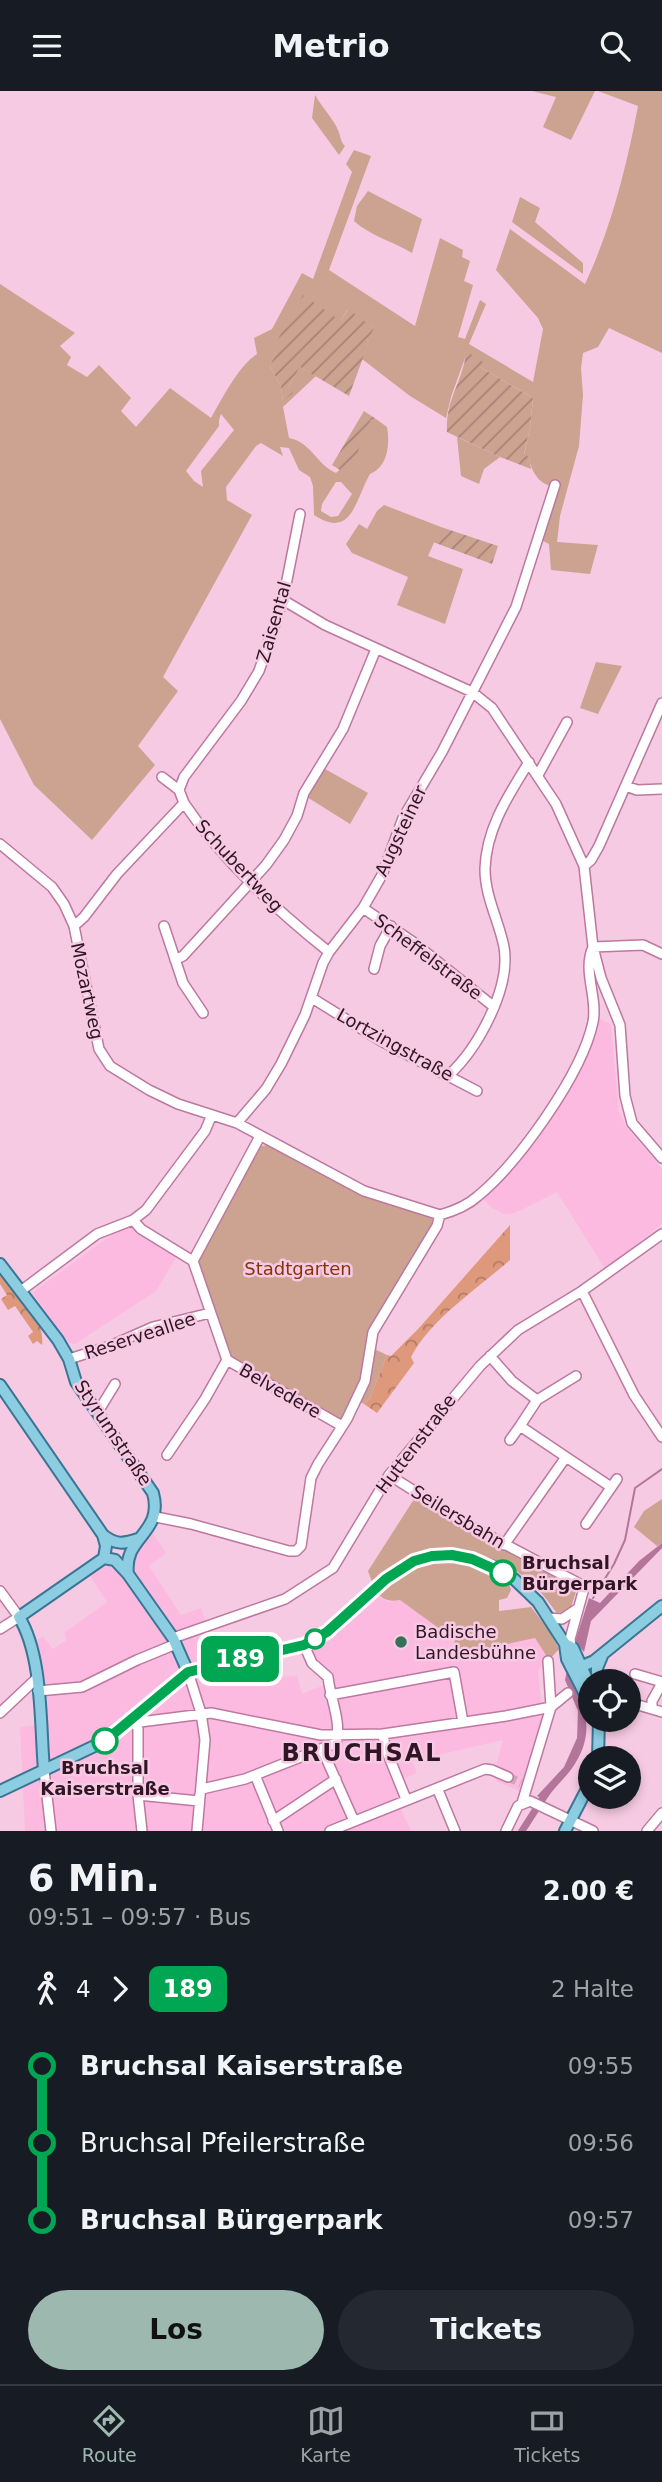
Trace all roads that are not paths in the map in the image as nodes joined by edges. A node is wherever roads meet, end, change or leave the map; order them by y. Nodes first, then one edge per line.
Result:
1 (555, 485) dead end
2 (300, 514) dead end
3 (283, 600) junction
4 (376, 649) junction
5 (472, 692) junction
6 (662, 703) edge
7 (568, 722) dead end
8 (528, 762) junction
9 (538, 775) junction
10 (162, 777) dead end
11 (626, 786) junction
12 (662, 789) edge
13 (179, 790) junction
14 (184, 803) junction
15 (0, 844) edge
16 (584, 866) junction
17 (250, 883) junction
18 (363, 908) junction
19 (74, 926) junction
20 (164, 926) dead end
21 (391, 926) junction
22 (593, 947) junction
23 (329, 952) junction
24 (662, 954) edge
25 (175, 960) junction
26 (374, 969) dead end
27 (312, 998) junction
28 (493, 1006) junction
29 (202, 1013) dead end
30 (449, 1076) junction
31 (477, 1091) dead end
32 (211, 1117) junction
33 (237, 1123) junction
34 (259, 1135) junction
35 (662, 1158) edge
36 (440, 1215) junction
37 (132, 1220) junction
38 (662, 1234) edge
39 (193, 1261) junction
40 (0, 1264) edge
41 (22, 1290) junction
42 (582, 1291) junction
43 (210, 1313) junction
44 (490, 1356) junction
45 (69, 1359) junction
46 (227, 1360) junction
47 (576, 1376) dead end
48 (115, 1384) dead end
49 (0, 1385) edge
50 (537, 1400) junction
51 (97, 1410) junction
52 (342, 1426) junction
53 (520, 1426) junction
54 (662, 1437) edge
55 (510, 1440) dead end
56 (167, 1455) dead end
57 (566, 1457) junction
58 (389, 1475) junction
59 (156, 1517) junction
60 (586, 1524) dead end
61 (103, 1535) junction
62 (138, 1539) junction
63 (505, 1545) junction
64 (467, 1557) tunnel mouth
65 (104, 1558) junction
66 (128, 1574) junction
67 (0, 1591) edge
68 (365, 1598) tunnel mouth
69 (662, 1606) edge
70 (579, 1608) junction
71 (19, 1617) junction
72 (549, 1618) junction
73 (0, 1629) edge
74 (174, 1641) junction
75 (304, 1645) junction
76 (570, 1646) junction
77 (603, 1654) junction
78 (548, 1661) dead end
79 (577, 1668) joint
80 (597, 1669) edge
81 (188, 1672) junction
82 (641, 1676) edge
83 (37, 1678) junction
84 (662, 1682) edge
85 (38, 1691) junction
86 (568, 1693) dead end
87 (330, 1695) junction
88 (546, 1708) junction
89 (657, 1710) edge
90 (0, 1713) edge
91 (201, 1713) junction
92 (134, 1719) junction
93 (463, 1722) junction
94 (383, 1734) junction
95 (338, 1736) junction
96 (322, 1749) junction
97 (44, 1770) junction
98 (255, 1775) junction
99 (508, 1777) tunnel mouth
100 (336, 1779) junction
101 (438, 1790) junction
102 (0, 1791) edge
103 (202, 1791) junction
104 (138, 1795) junction
105 (406, 1799) junction
106 (526, 1802) junction
107 (578, 1806) edge
108 (662, 1813) edge
109 (571, 1820) junction
110 (273, 1821) junction
111 (354, 1821) junction
112 (51, 1831) edge
113 (142, 1831) edge
114 (197, 1831) edge
115 (278, 1831) edge
116 (330, 1831) edge
117 (455, 1831) edge
118 (506, 1831) edge
119 (565, 1831) edge
120 (593, 1831) edge
121 (648, 1831) edge

1 - 5 street, Augsteiner
2 - 3 street, Zaisental
3 - 4 street
3 - 13 street, Zaisental
4 - 5 street
4 - 17 street
5 - 8 street
5 - 18 street, Augsteiner
6 - 11 street
7 - 9 street
8 - 9 street
8 - 28 street
9 - 16 street
10 - 13 street
11 - 12 street
11 - 16 street
13 - 14 street
14 - 17 street, Schubertweg
14 - 19 street
15 - 19 street, Mozartweg
16 - 22 street
17 - 23 street, Schubertweg
17 - 25 street
18 - 21 street, Scheffelstraße
18 - 23 street, Augsteiner
19 - 32 street, Mozartweg
20 - 25 street
21 - 26 street
21 - 28 street, Scheffelstraße
22 - 24 street
22 - 35 street
22 - 36 street
23 - 27 street, Augsteiner
25 - 29 street
27 - 30 street, Lortzingstraße
27 - 33 street, Augsteiner
28 - 30 street
30 - 31 street, Lortzingstraße
32 - 33 street, Mozartweg
32 - 37 street
33 - 34 street, Mozartweg
34 - 36 street, Mozartweg
34 - 39 street
36 - 52 street
37 - 39 street
37 - 41 street
38 - 42 street, Huttenstraße
39 - 43 street, Belvedere
40 - 41 main road, Styrumstraße
41 - 45 main road, Styrumstraße
42 - 44 street, Huttenstraße
42 - 54 street
43 - 45 street, Reserveallee
43 - 46 street, Belvedere
44 - 50 street
44 - 58 street, Huttenstraße
45 - 51 main road, Styrumstraße
46 - 52 street, Belvedere
46 - 56 street
47 - 50 street
48 - 51 street
49 - 61 main road
50 - 53 street
51 - 59 main road, Styrumstraße
52 - 59 street
53 - 55 street
53 - 57 street
57 - 60 street
57 - 63 street
58 - 63 street, Seilersbahn
58 - 74 street, Huttenstraße
59 - 62 main road
61 - 62 main road
61 - 65 main road
62 - 66 main road
63 - 70 street, Seilersbahn
64 - 72 main road
65 - 66 main road
65 - 71 main road
66 - 74 main road
67 - 71 street
68 - 75 main road
69 - 77 main road
70 - 72 street
70 - 76 street, Seilersbahn
71 - 73 street
71 - 83 main road
72 - 76 main road
74 - 81 main road
74 - 85 street, Huttenstraße
75 - 81 main road
75 - 87 street
76 - 79 main road
77 - 79 main road
77 - 80 main road
78 - 88 street
81 - 91 street
81 - 92 main road
82 - 84 street
83 - 85 main road
83 - 90 street
84 - 89 street
85 - 97 main road
86 - 88 street
87 - 93 street
87 - 95 street
88 - 93 street
88 - 106 street
91 - 92 street
91 - 95 street
91 - 103 street
92 - 97 main road
92 - 104 street
93 - 94 street
94 - 95 street
94 - 105 street
95 - 96 street
96 - 98 street
96 - 100 street
97 - 102 main road
97 - 112 street
98 - 103 street
98 - 110 street
99 - 101 street
100 - 110 street
100 - 111 street
101 - 105 street
101 - 117 street
103 - 104 street
103 - 114 street
104 - 113 street
105 - 111 street
106 - 109 street
106 - 118 street
107 - 109 main road
108 - 121 street
109 - 119 main road
109 - 120 street
110 - 115 street
111 - 116 street

